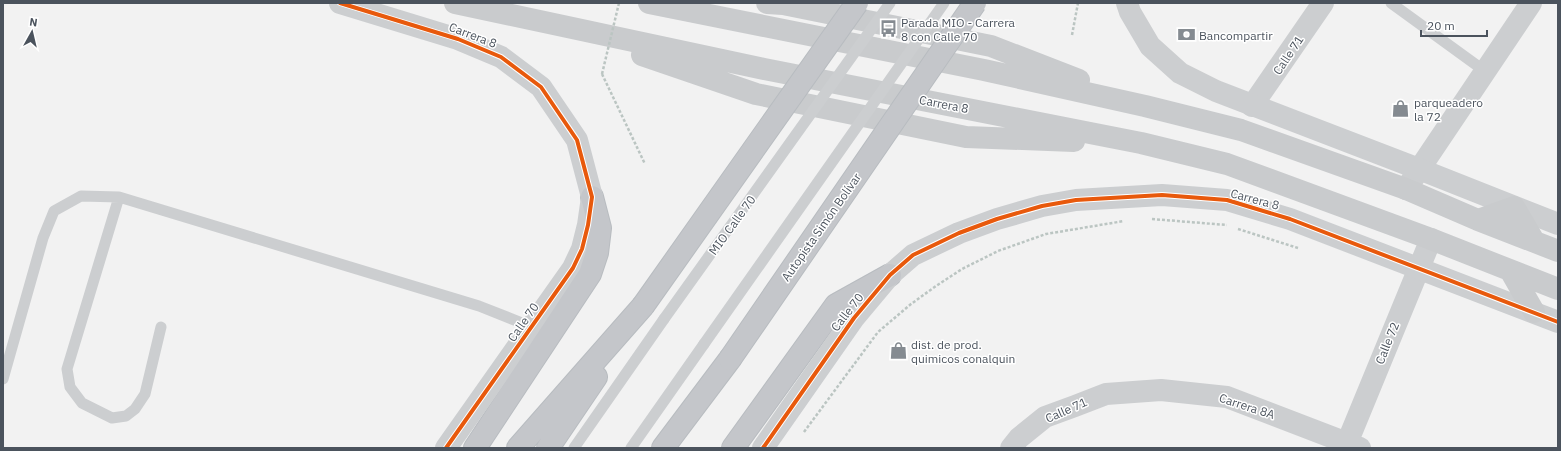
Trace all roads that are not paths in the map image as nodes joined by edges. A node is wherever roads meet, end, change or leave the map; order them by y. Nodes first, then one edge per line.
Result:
1 (340, 3) edge
2 (455, 3) edge
3 (649, 3) edge
4 (768, 3) edge
5 (857, 3) edge
6 (890, 3) edge
7 (944, 3) edge
8 (974, 3) edge
9 (1127, 3) edge
10 (1323, 3) edge
11 (1391, 3) edge
12 (1531, 3) edge
13 (1486, 72) junction
14 (1145, 106) junction
15 (1252, 106) junction
16 (1419, 168) junction
17 (1406, 189) junction
18 (119, 197) junction
19 (592, 197) junction
20 (1514, 207) junction
21 (1478, 220) junction
22 (1558, 224) edge
23 (1431, 239) junction
24 (1534, 241) junction
25 (1558, 251) edge
26 (914, 255) joint
27 (1418, 268) junction
28 (1510, 270) junction
29 (890, 274) junction
30 (1558, 289) edge
31 (643, 306) junction
32 (1534, 312) junction
33 (1558, 322) edge
34 (161, 327) dead end
35 (532, 327) junction
36 (730, 359) junction
37 (3, 379) edge
38 (1106, 394) joint
39 (1351, 446) edge
40 (446, 448) edge
41 (475, 448) edge
42 (518, 448) edge
43 (548, 448) edge
44 (574, 448) edge
45 (631, 448) edge
46 (663, 448) edge
47 (682, 448) edge
48 (733, 448) edge
49 (763, 448) edge
50 (1011, 448) edge

1 - 19 street, Carrera 8
2 - 23 main road, Carrera 8
3 - 14 main road
4 - 14 main road
5 - 31 highway, bridge
6 - 44 lane, MIO Calle 70, bridge
7 - 45 lane, bridge
8 - 36 highway, Autopista Simón Bolívar, bridge
9 - 15 street
10 - 15 street, Calle 71
11 - 13 lane
12 - 13 street
13 - 16 street
14 - 17 main road
15 - 16 street
16 - 17 street
16 - 20 street
17 - 21 main road
18 - 34 lane
18 - 35 lane
18 - 37 lane
19 - 35 street, Calle 70
19 - 41 highway
20 - 21 main road
20 - 22 street
20 - 24 main road
21 - 24 main road
23 - 27 street, Calle 72
23 - 28 main road, Carrera 8
24 - 25 main road
26 - 27 street, Carrera 8
26 - 29 street, Calle 70
27 - 32 street, Carrera 8
27 - 39 street, Calle 72
28 - 30 main road, Carrera 8
28 - 32 main road
29 - 48 highway
29 - 49 street, Calle 70
31 - 42 highway
31 - 43 highway
32 - 33 street, Carrera 8
35 - 40 street, Calle 70
36 - 46 highway, Autopista Simón Bolívar
36 - 47 highway
38 - 39 street, Carrera 8A
38 - 50 street, Calle 71

